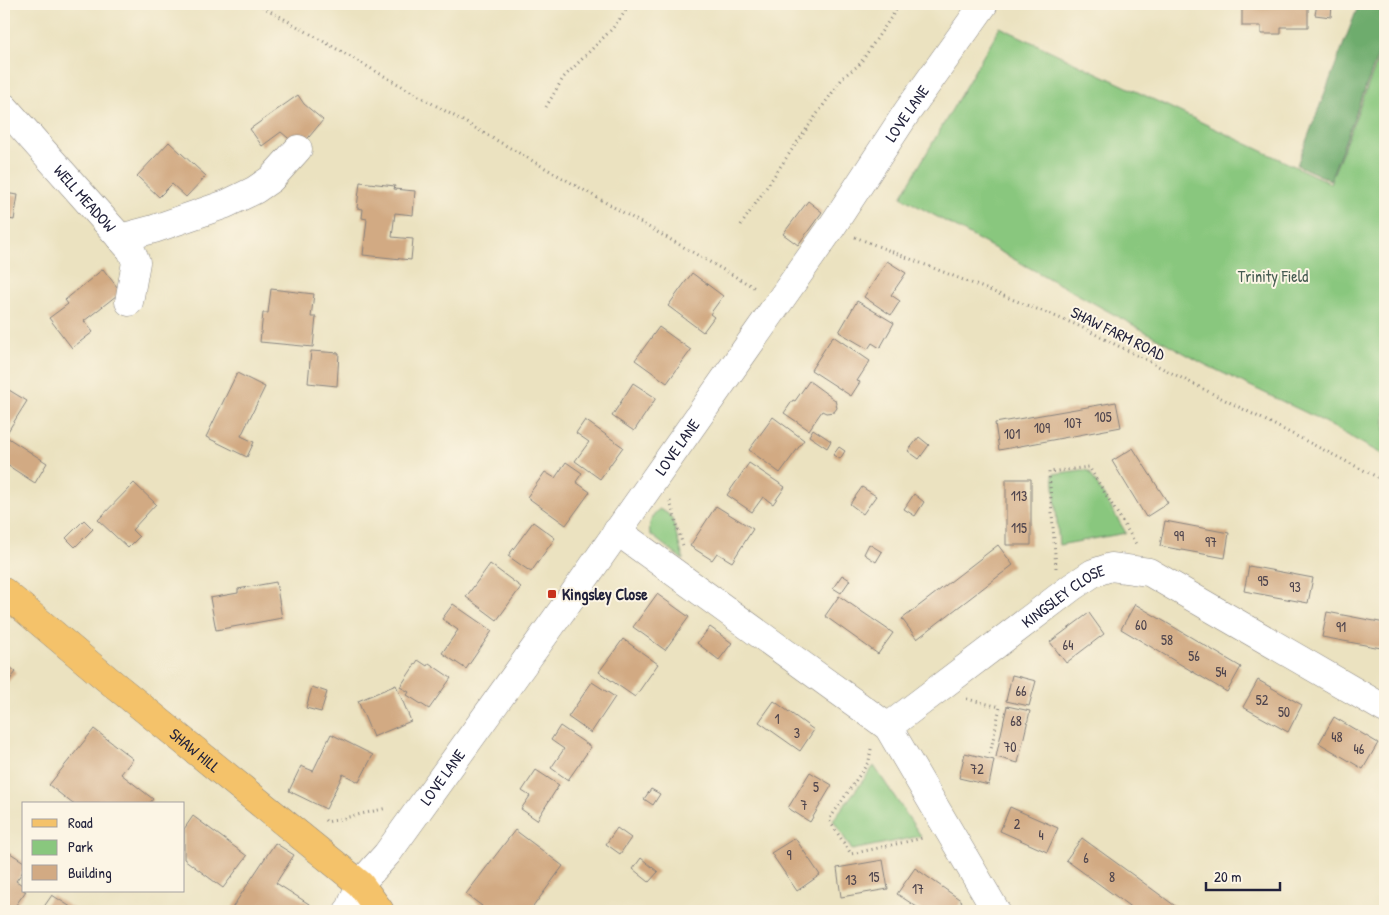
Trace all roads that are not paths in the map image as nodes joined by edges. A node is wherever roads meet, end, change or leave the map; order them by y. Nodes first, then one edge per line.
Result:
1 (984, 4) edge
2 (4, 107) edge
3 (298, 149) dead end
4 (120, 238) junction
5 (129, 302) dead end
6 (617, 531) junction
7 (4, 592) edge
8 (1385, 709) edge
9 (882, 721) junction
10 (360, 884) junction
11 (348, 911) edge
12 (380, 911) edge
13 (996, 911) edge

1 - 6 street, LOVE LANE
2 - 4 street, WELL MEADOW
3 - 4 street
4 - 5 street, WELL MEADOW
6 - 9 street
6 - 10 street, LOVE LANE
7 - 10 main road, SHAW HILL
8 - 9 street, KINGSLEY CLOSE
9 - 13 street
10 - 11 street, LOVE LANE
10 - 12 main road, SHAW HILL

